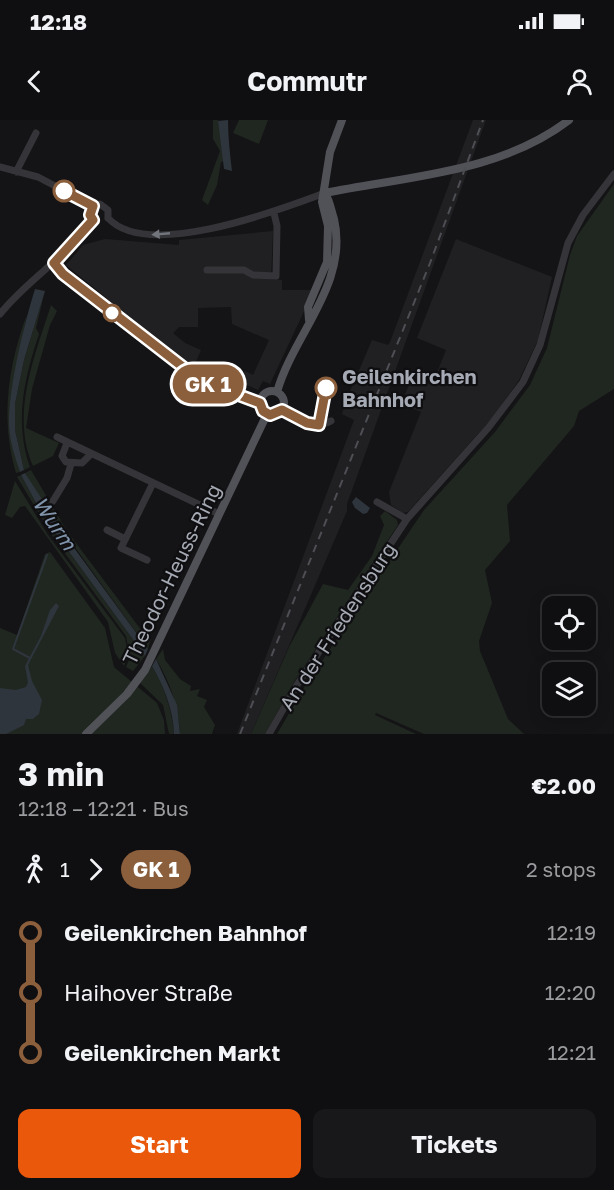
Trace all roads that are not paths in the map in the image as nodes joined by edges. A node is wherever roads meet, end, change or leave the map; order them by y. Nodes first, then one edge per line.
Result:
1 (342, 120) edge
2 (569, 120) edge
3 (36, 133) dead end
4 (0, 167) edge
5 (16, 172) junction
6 (614, 174) edge
7 (325, 193) junction
8 (93, 206) junction
9 (274, 213) junction
10 (108, 218) junction
11 (93, 220) junction
12 (54, 263) junction
13 (207, 270) dead end
14 (0, 314) edge
15 (277, 392) junction
16 (260, 403) junction
17 (282, 410) junction
18 (267, 414) junction
19 (331, 421) dead end
20 (57, 437) dead end
21 (67, 443) junction
22 (90, 455) junction
23 (71, 464) junction
24 (153, 483) junction
25 (52, 501) dead end
26 (377, 502) dead end
27 (219, 514) junction
28 (407, 519) junction
29 (107, 530) dead end
30 (125, 539) junction
31 (147, 560) dead end
32 (86, 734) edge
33 (269, 734) edge

1 - 7 main road
2 - 7 main road
3 - 5 street
4 - 5 street
5 - 8 street
6 - 28 street, An der Friedensburg
7 - 9 street
7 - 15 main road
8 - 10 street
8 - 11 street
9 -> 10 street
9 - 13 street
10 - 11 street
11 - 12 street
12 - 14 street
12 - 16 street
15 - 16 main road
15 - 17 main road
16 - 18 main road
17 - 18 main road
17 - 19 street
18 - 27 main road, Theodor-Heuss-Ring
20 - 21 street
21 - 22 street
21 - 23 street
22 - 23 street
22 - 24 street
23 - 25 street
24 - 27 street
24 - 30 street
26 - 28 street, An der Friedensburg
27 - 32 main road, Theodor-Heuss-Ring
28 - 33 street, An der Friedensburg
29 - 30 street
30 - 31 street

